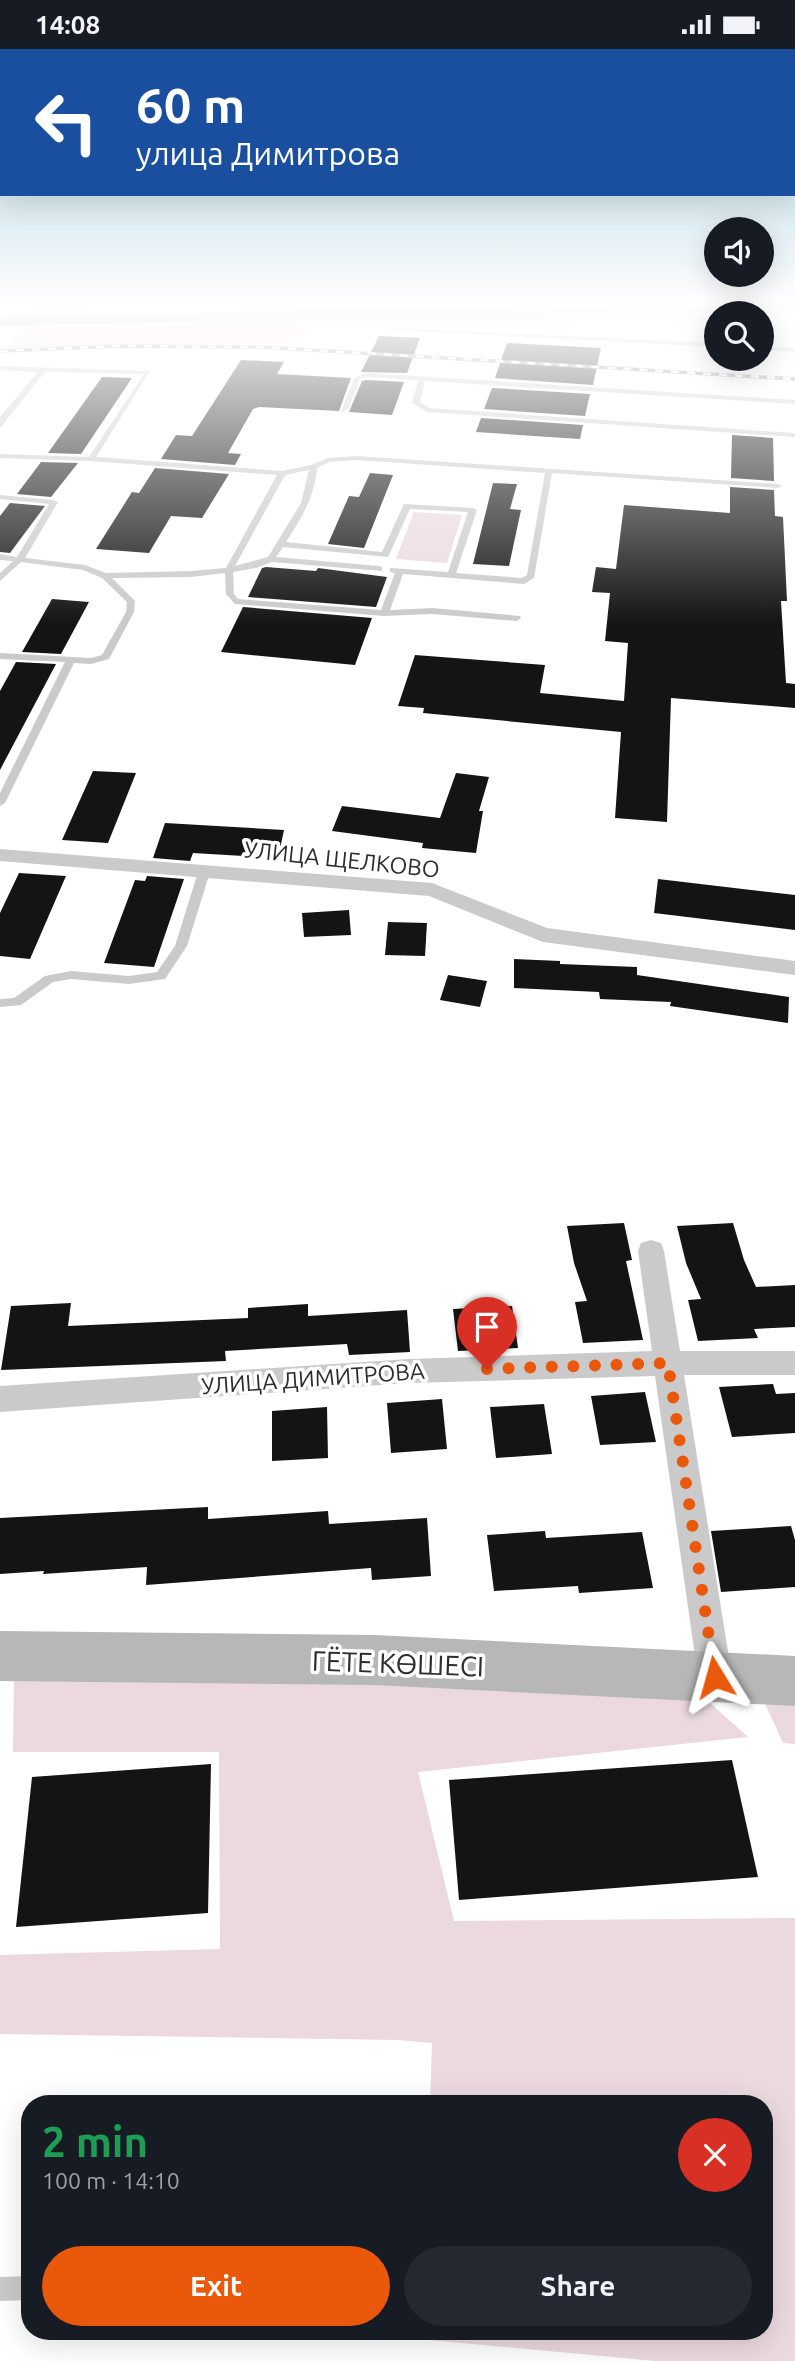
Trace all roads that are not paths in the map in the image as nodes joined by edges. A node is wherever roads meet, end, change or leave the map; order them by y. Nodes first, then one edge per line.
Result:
1 (11, 409) edge
2 (124, 409) edge
3 (424, 409) edge
4 (0, 426) edge
5 (795, 426) edge
6 (784, 435) junction
7 (795, 435) edge
8 (0, 456) edge
9 (91, 459) junction
10 (313, 467) junction
11 (549, 471) junction
12 (282, 473) junction
13 (778, 486) dead end
14 (0, 497) edge
15 (280, 544) junction
16 (385, 555) junction
17 (0, 557) edge
18 (20, 559) junction
19 (271, 559) junction
20 (379, 569) junction
21 (229, 570) junction
22 (400, 571) junction
23 (451, 575) junction
24 (105, 576) junction
25 (0, 577) edge
26 (384, 613) junction
27 (517, 618) dead end
28 (0, 656) edge
29 (71, 660) junction
30 (0, 803) edge
31 (0, 855) edge
32 (204, 872) junction
33 (795, 968) edge
34 (0, 1003) edge
35 (651, 1251) dead end
36 (668, 1363) junction
37 (795, 1363) edge
38 (0, 1399) edge
39 (0, 1657) edge
40 (715, 1677) junction
41 (795, 1681) edge
42 (21, 2288) edge
43 (0, 2289) edge

1 - 4 lane
2 - 9 lane
3 - 6 lane
5 - 6 lane
6 - 7 lane
8 - 9 lane
9 - 12 lane
10 - 11 lane
10 - 12 lane
10 - 15 lane
11 - 13 lane
11 - 23 lane
12 - 21 lane
14 - 18 lane
15 - 16 lane
15 - 19 lane
16 - 20 lane
16 - 23 lane
17 - 18 lane
18 - 24 lane
18 - 25 lane
19 - 20 lane
19 - 21 lane
20 - 22 lane
21 - 24 lane
21 - 26 lane
22 - 23 lane
22 - 26 lane
24 - 29 lane
26 - 27 lane
28 - 29 lane
29 - 30 lane
31 - 32 street, УЛИЦА ЩЕЛКОВО
32 - 33 street, УЛИЦА ЩЕЛКОВО
32 - 34 lane
35 - 36 street
36 - 37 street, УЛИЦА ДИМИТРОВА
36 - 38 street, УЛИЦА ДИМИТРОВА
36 - 40 street
39 - 40 main road, ГЁТЕ КӨШЕСІ
40 - 41 main road, ГЁТЕ КӨШЕСІ
42 - 43 lane

